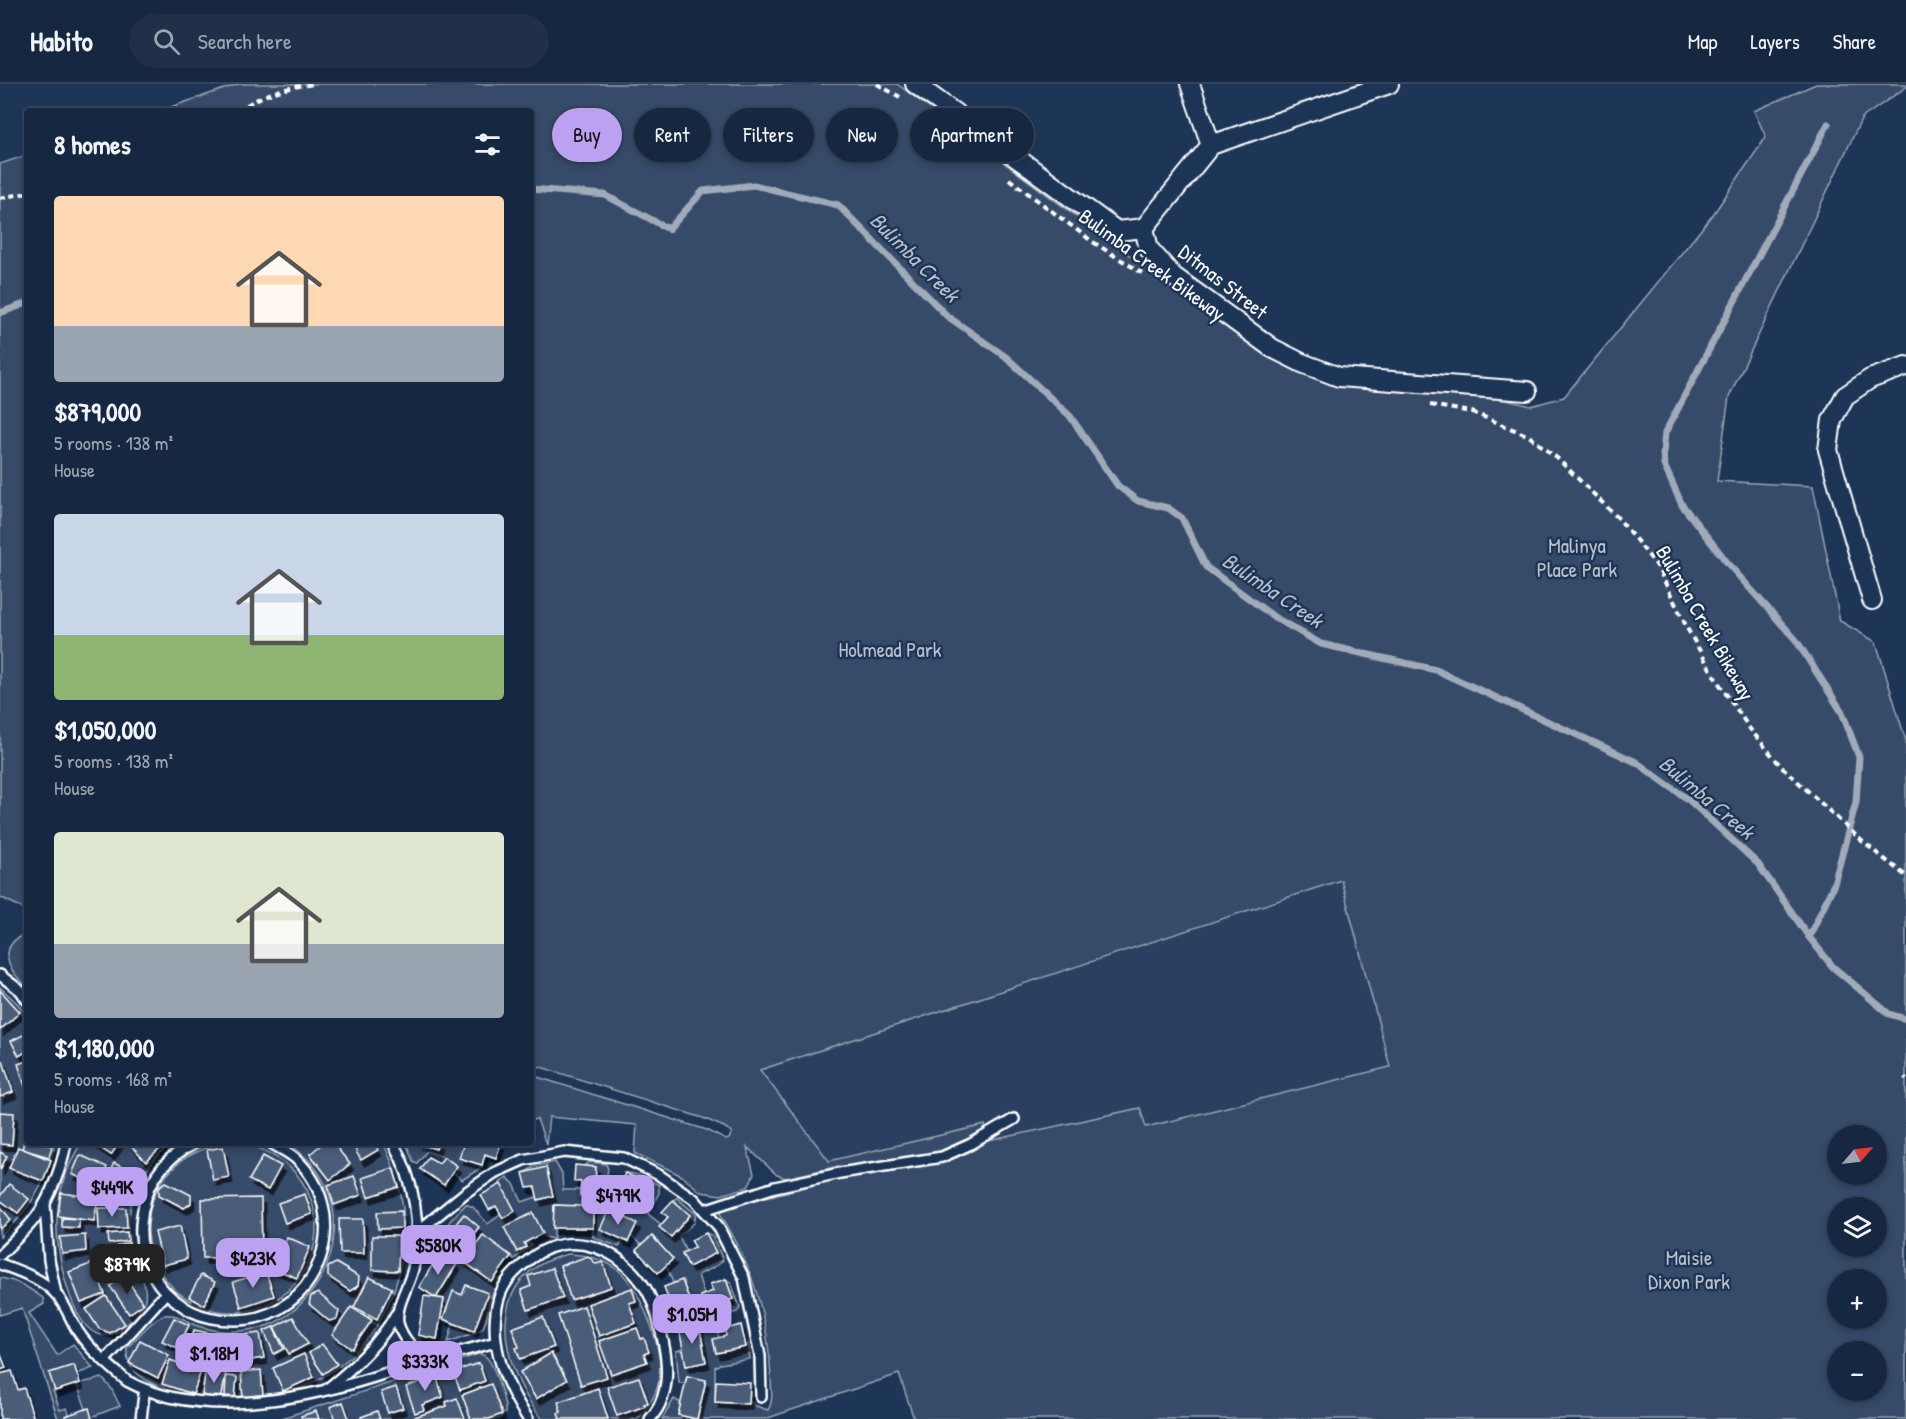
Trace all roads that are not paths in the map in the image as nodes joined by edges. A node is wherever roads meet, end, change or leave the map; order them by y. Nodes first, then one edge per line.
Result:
1 (915, 84) edge
2 (1190, 84) edge
3 (1389, 84) edge
4 (1211, 146) junction
5 (1144, 228) junction
6 (1906, 366) edge
7 (1527, 391) dead end
8 (1872, 600) dead end
9 (0, 975) edge
10 (24, 996) edge
11 (1014, 1119) dead end
12 (65, 1146) edge
13 (190, 1146) edge
14 (276, 1146) edge
15 (395, 1146) edge
16 (45, 1204) junction
17 (704, 1210) junction
18 (417, 1232) junction
19 (0, 1255) edge
20 (0, 1264) edge
21 (166, 1293) junction
22 (56, 1294) junction
23 (400, 1306) junction
24 (496, 1342) junction
25 (105, 1360) junction
26 (425, 1361) junction
27 (321, 1393) junction
28 (144, 1395) junction
29 (761, 1397) dead end
30 (188, 1410) dead end
31 (243, 1412) dead end
32 (141, 1419) edge
33 (528, 1419) edge
34 (650, 1419) edge

1 - 5 street
2 - 4 street
3 - 4 street
4 - 5 street
5 - 7 street, Ditmas Street
6 - 8 street
9 - 10 lane
11 - 17 lane
12 - 16 lane
13 - 21 lane
14 - 21 lane
15 - 18 lane
16 - 19 lane
16 - 22 lane
17 - 18 lane
17 - 29 lane
18 - 23 lane
20 - 22 lane
21 - 25 lane
22 - 25 lane
23 - 26 lane
23 - 27 lane
24 - 26 lane
24 - 33 lane
24 - 34 lane
25 - 28 lane
26 - 27 lane
27 - 31 lane
28 - 30 lane
28 - 32 lane

